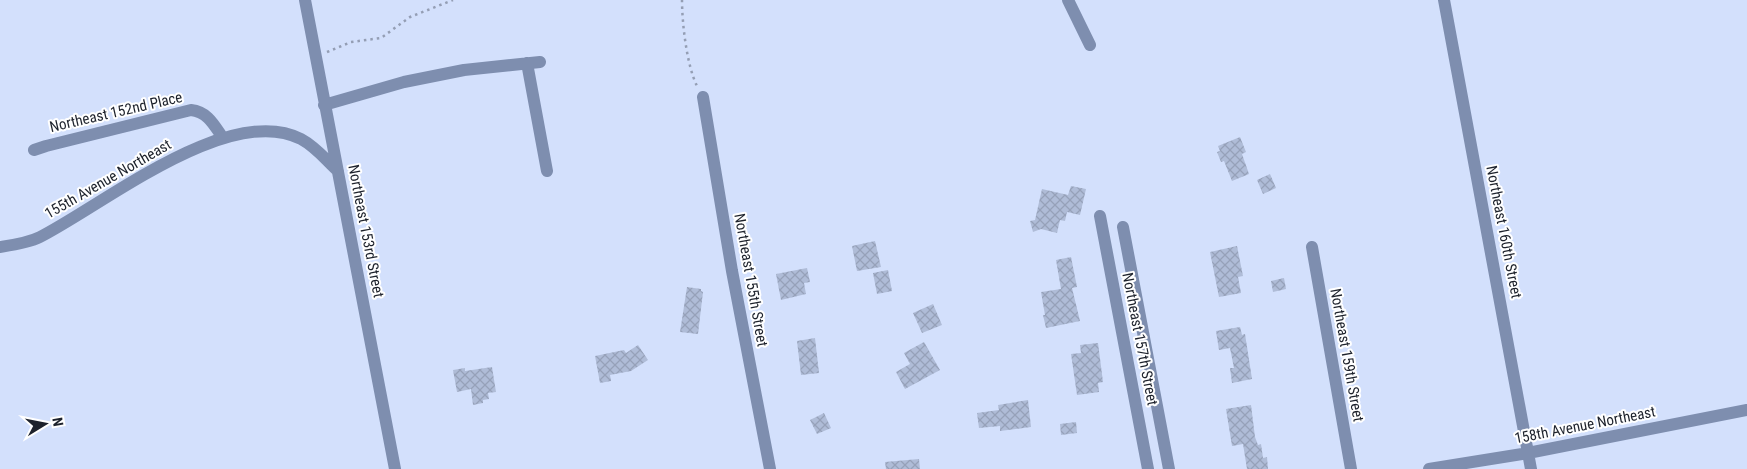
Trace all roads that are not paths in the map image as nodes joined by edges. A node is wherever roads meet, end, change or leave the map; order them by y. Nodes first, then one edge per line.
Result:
1 (305, 0) edge
2 (1068, 0) edge
3 (1444, 0) edge
4 (1090, 46) dead end
5 (702, 97) road end
6 (324, 105) junction
7 (223, 138) junction
8 (34, 150) dead end
9 (338, 171) junction
10 (547, 171) dead end
11 (1100, 216) dead end
12 (1123, 227) dead end
13 (0, 247) edge
14 (1312, 247) dead end
15 (1747, 410) edge
16 (1528, 453) junction
17 (395, 469) edge
18 (770, 469) edge
19 (1148, 469) edge
20 (1169, 469) edge
21 (1351, 469) edge
22 (1429, 469) edge
23 (1532, 469) edge

1 - 6 street, Northeast 153rd Street
2 - 4 street
3 - 16 street, Northeast 160th Street
5 - 18 street, Northeast 155th Street
6 - 9 street, Northeast 153rd Street
6 - 10 street
7 - 8 street, Northeast 152nd Place
7 - 9 street, 155th Avenue Northeast
7 - 13 street, 155th Avenue Northeast
9 - 17 street, Northeast 153rd Street
11 - 19 street, Northeast 157th Street
12 - 20 street
14 - 21 street, Northeast 159th Street
15 - 16 street, 158th Avenue Northeast
16 - 22 street, 158th Avenue Northeast
16 - 23 street, Northeast 160th Street

